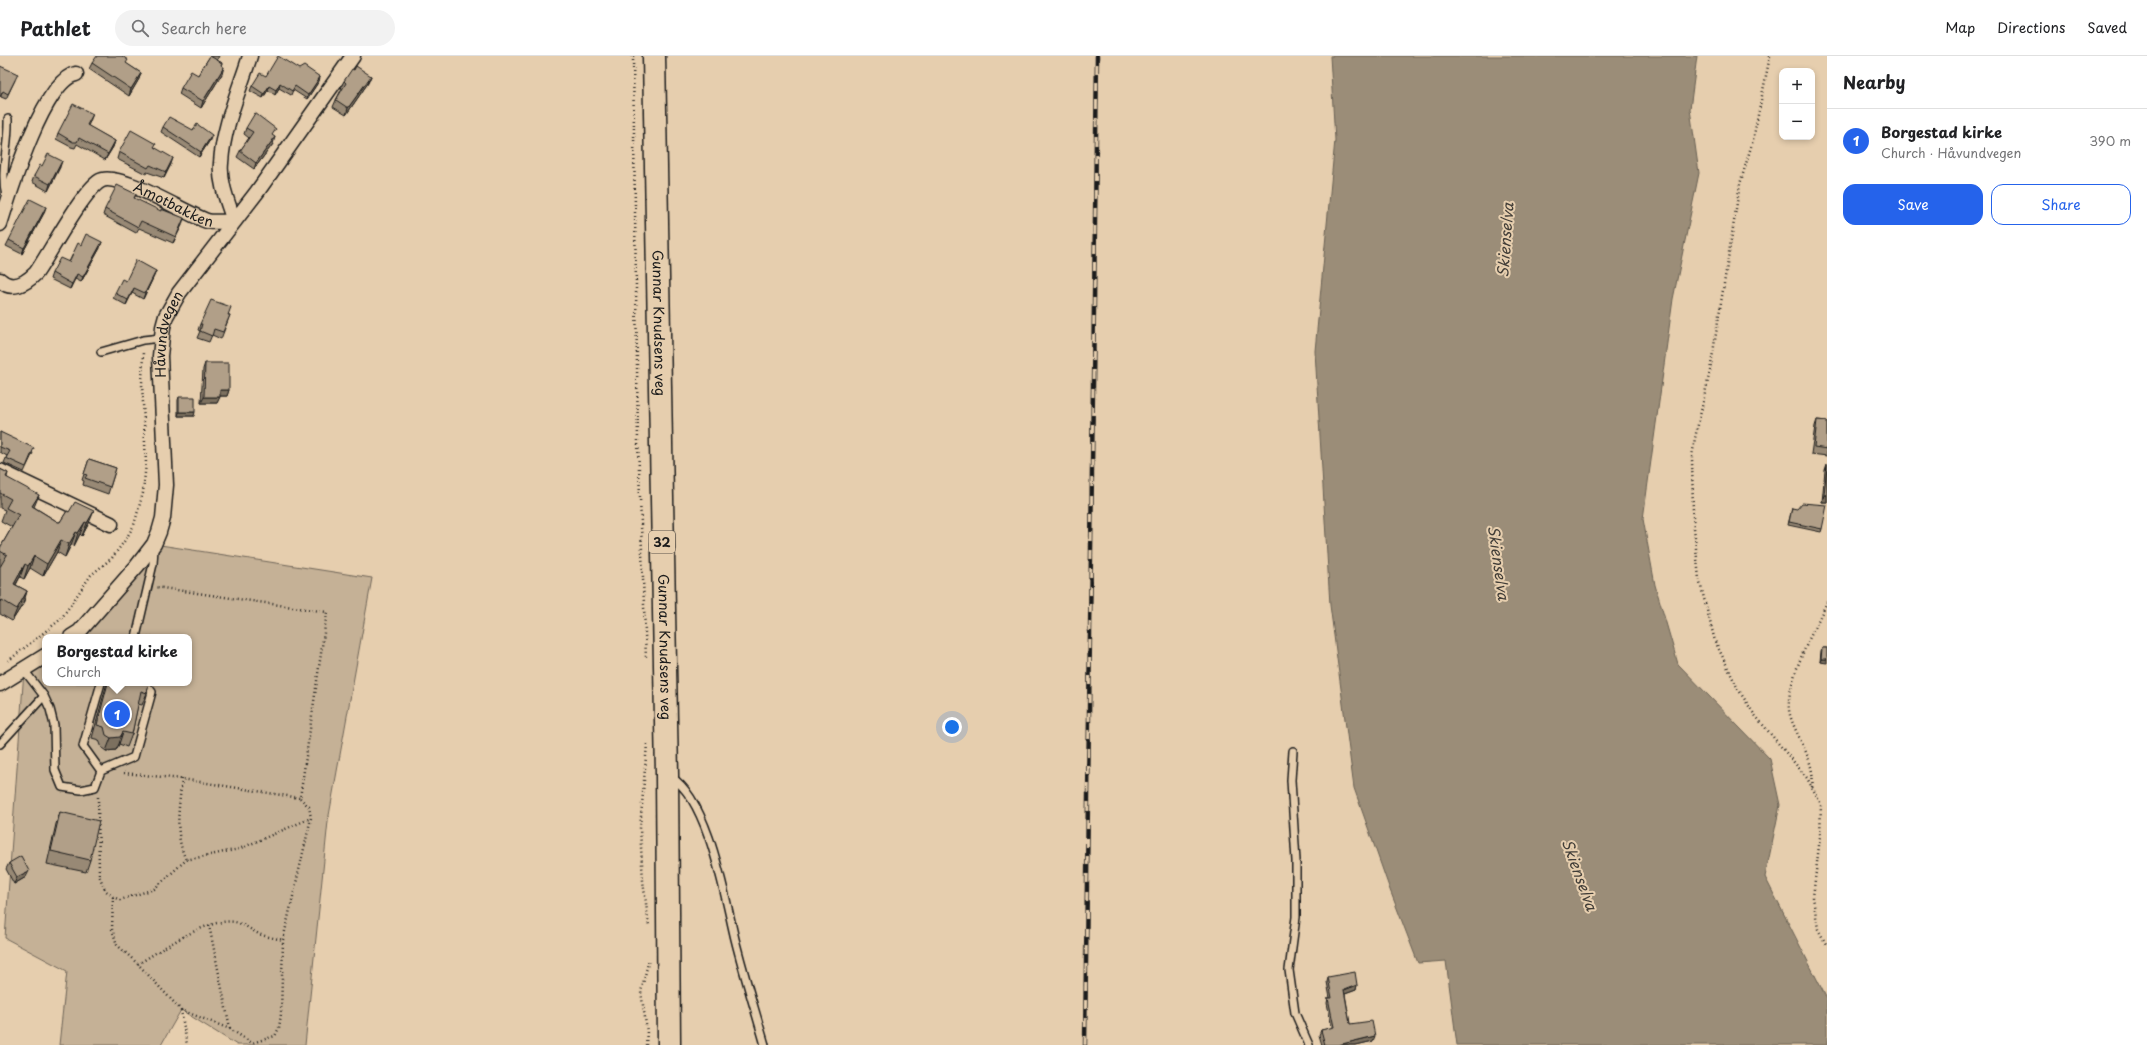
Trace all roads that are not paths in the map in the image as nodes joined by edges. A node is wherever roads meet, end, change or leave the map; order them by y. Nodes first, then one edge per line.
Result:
1 (250, 56) edge
2 (353, 56) edge
3 (654, 56) edge
4 (76, 74) dead end
5 (8, 119) dead end
6 (8, 200) junction
7 (234, 221) junction
8 (0, 224) edge
9 (0, 280) edge
10 (161, 338) junction
11 (101, 352) dead end
12 (0, 470) edge
13 (110, 524) dead end
14 (154, 544) junction
15 (76, 634) edge
16 (137, 634) edge
17 (42, 658) edge
18 (24, 670) junction
19 (0, 684) edge
20 (100, 686) edge
21 (147, 686) edge
22 (44, 696) junction
23 (0, 744) edge
24 (1293, 751) dead end
25 (101, 771) junction
26 (666, 775) junction
27 (669, 1045) edge
28 (765, 1045) edge
29 (1309, 1045) edge

1 - 7 street, Åmotbakken
2 - 7 street, Håvundvegen
3 - 26 main road, Gunnar Knudsens veg / 32
4 - 6 street
5 - 6 lane
6 - 8 street
7 - 9 street, Åmotbakken
7 - 10 street, Håvundvegen
10 - 11 lane
10 - 14 street, Håvundvegen
12 - 13 street
14 - 15 street, Håvundvegen
14 - 16 lane
17 - 18 street
18 - 19 street
18 - 22 lane
20 - 25 lane
21 - 25 lane
22 - 23 lane
22 - 25 lane
24 - 29 lane
26 - 27 main road, Gunnar Knudsens veg / 32
26 - 28 lane

